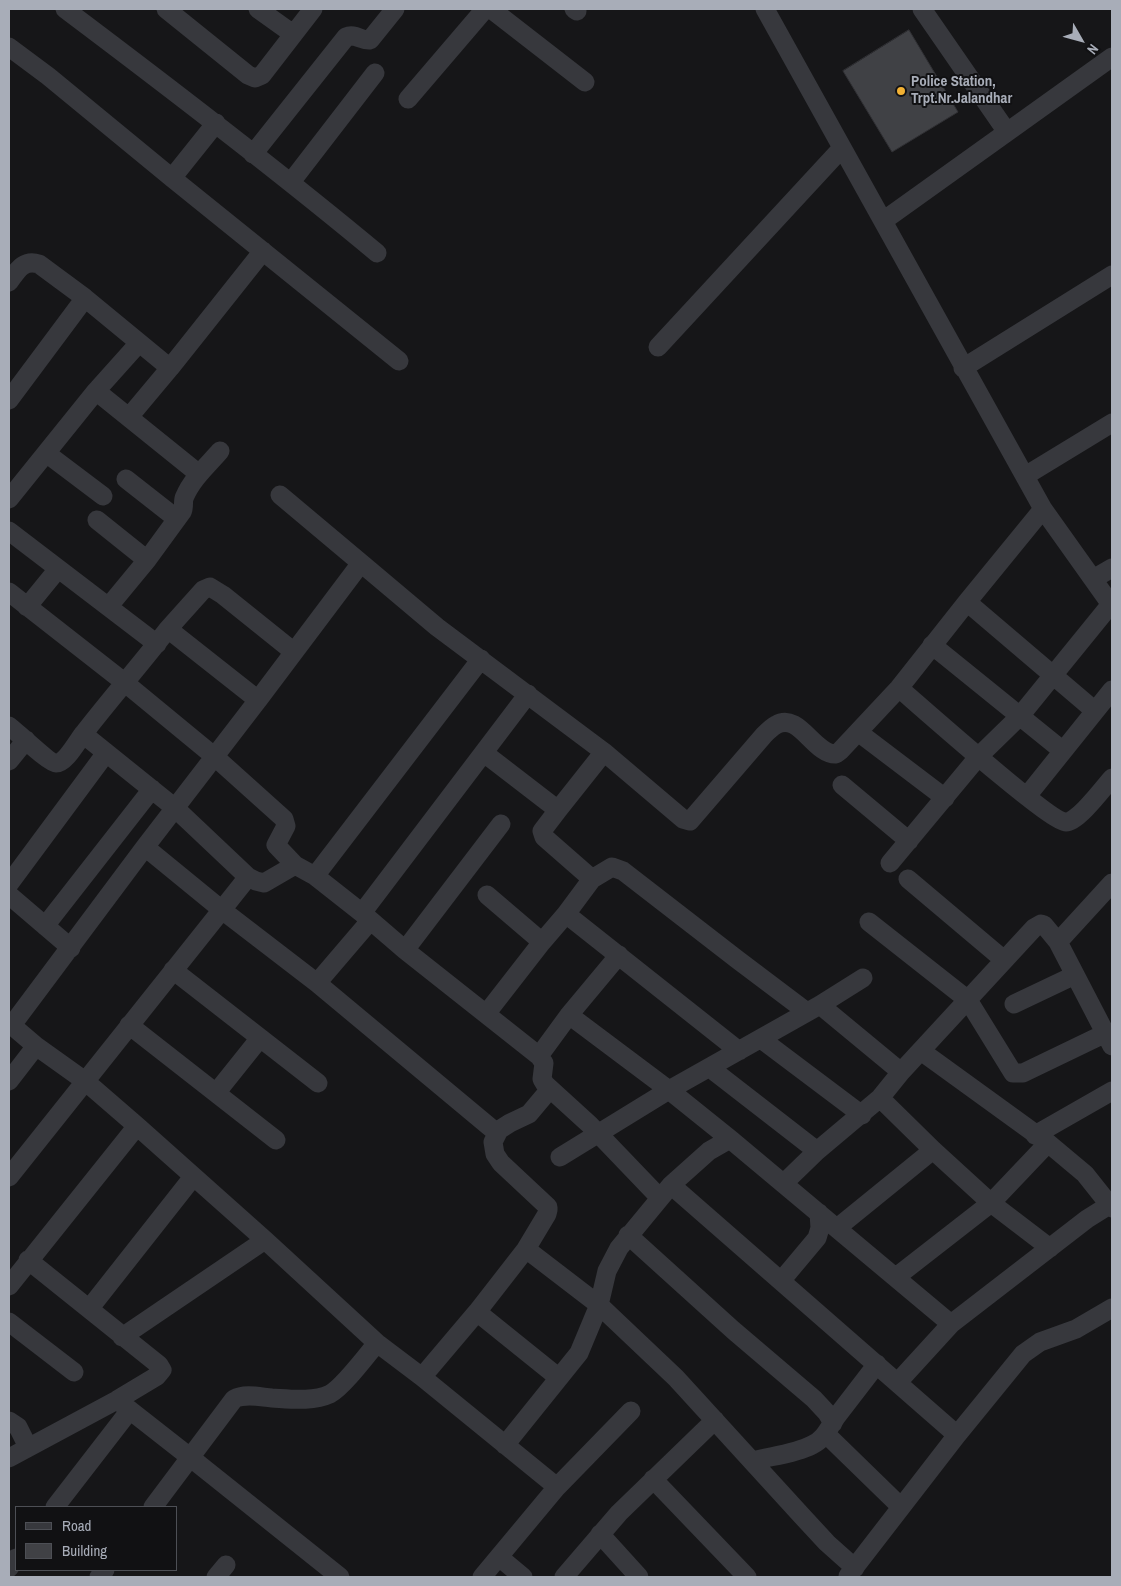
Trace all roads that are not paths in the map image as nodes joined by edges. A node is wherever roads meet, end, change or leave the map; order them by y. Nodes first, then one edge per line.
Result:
1 (65, 9) edge
2 (258, 9) edge
3 (312, 9) edge
4 (485, 9) edge
5 (491, 9) edge
6 (765, 9) edge
7 (922, 9) edge
8 (169, 10) edge
9 (391, 10) edge
10 (293, 34) junction
11 (9, 47) edge
12 (1112, 57) edge
13 (375, 73) dead end
14 (585, 82) dead end
15 (408, 100) dead end
16 (216, 123) junction
17 (1007, 132) junction
18 (842, 148) junction
19 (253, 154) junction
20 (172, 178) junction
21 (292, 182) junction
22 (883, 221) junction
23 (263, 251) junction
24 (376, 253) dead end
25 (1112, 275) edge
26 (9, 282) edge
27 (85, 298) junction
28 (139, 343) junction
29 (658, 347) dead end
30 (399, 361) dead end
31 (170, 368) junction
32 (963, 368) junction
33 (96, 391) junction
34 (9, 400) edge
35 (129, 417) junction
36 (1112, 423) edge
37 (220, 451) dead end
38 (46, 452) junction
39 (200, 474) junction
40 (1025, 476) junction
41 (126, 478) dead end
42 (280, 495) dead end
43 (103, 496) dead end
44 (9, 499) edge
45 (1043, 509) junction
46 (177, 519) junction
47 (97, 520) dead end
48 (9, 531) edge
49 (147, 560) junction
50 (361, 563) junction
51 (1112, 568) edge
52 (58, 569) junction
53 (1093, 579) junction
54 (9, 592) edge
55 (967, 602) junction
56 (1112, 605) edge
57 (109, 606) junction
58 (28, 607) junction
59 (162, 636) junction
60 (932, 646) junction
61 (294, 652) junction
62 (481, 659) junction
63 (1054, 675) junction
64 (124, 682) junction
65 (899, 688) junction
66 (1112, 690) edge
67 (528, 694) junction
68 (258, 700) junction
69 (1095, 711) junction
70 (1020, 716) junction
71 (9, 726) edge
72 (858, 732) junction
73 (83, 734) junction
74 (26, 740) junction
75 (1063, 751) junction
76 (604, 752) junction
77 (106, 753) junction
78 (484, 753) junction
79 (979, 756) junction
80 (215, 758) junction
81 (9, 761) edge
82 (1112, 778) edge
83 (842, 784) dead end
84 (152, 788) junction
85 (1027, 796) junction
86 (944, 798) junction
87 (175, 808) junction
88 (558, 810) junction
89 (501, 824) dead end
90 (909, 840) junction
91 (145, 847) junction
92 (890, 863) dead end
93 (296, 865) junction
94 (315, 876) junction
95 (248, 877) junction
96 (592, 879) junction
97 (908, 879) dead end
98 (1112, 883) edge
99 (9, 884) edge
100 (9, 895) edge
101 (486, 895) dead end
102 (222, 910) junction
103 (566, 914) junction
104 (366, 917) junction
105 (869, 922) dead end
106 (46, 926) junction
107 (542, 942) junction
108 (1058, 942) junction
109 (71, 948) junction
110 (405, 950) junction
111 (619, 955) junction
112 (1004, 960) junction
113 (172, 970) junction
114 (1075, 975) junction
115 (863, 978) dead end
116 (317, 983) junction
117 (968, 1000) junction
118 (1014, 1004) dead end
119 (813, 1008) junction
120 (486, 1014) junction
121 (568, 1015) junction
122 (10, 1024) edge
123 (129, 1025) junction
124 (260, 1038) junction
125 (761, 1039) junction
126 (1109, 1040) edge
127 (36, 1046) junction
128 (739, 1051) junction
129 (921, 1051) junction
130 (539, 1056) junction
131 (710, 1068) junction
132 (901, 1072) junction
133 (9, 1080) edge
134 (84, 1081) junction
135 (318, 1083) dead end
136 (550, 1089) junction
137 (669, 1090) junction
138 (1112, 1091) edge
139 (216, 1093) junction
140 (880, 1098) junction
141 (862, 1115) junction
142 (137, 1126) junction
143 (497, 1133) junction
144 (598, 1133) junction
145 (730, 1139) junction
146 (1041, 1139) junction
147 (276, 1140) dead end
148 (933, 1150) junction
149 (817, 1151) junction
150 (560, 1156) dead end
151 (9, 1177) edge
152 (194, 1178) junction
153 (784, 1183) junction
154 (666, 1192) junction
155 (991, 1202) junction
156 (1112, 1206) edge
157 (819, 1212) junction
158 (837, 1228) junction
159 (628, 1235) junction
160 (266, 1240) junction
161 (1050, 1248) junction
162 (526, 1249) junction
163 (28, 1260) junction
164 (896, 1277) junction
165 (782, 1281) junction
166 (9, 1286) edge
167 (599, 1305) junction
168 (1112, 1308) edge
169 (88, 1309) junction
170 (477, 1312) junction
171 (9, 1322) edge
172 (952, 1324) junction
173 (122, 1336) junction
174 (377, 1342) junction
175 (877, 1364) junction
176 (74, 1372) dead end
177 (422, 1376) junction
178 (559, 1378) junction
179 (898, 1382) junction
180 (123, 1405) junction
181 (630, 1411) dead end
182 (715, 1420) junction
183 (9, 1421) edge
184 (829, 1428) junction
185 (957, 1435) junction
186 (504, 1445) junction
187 (28, 1447) junction
188 (9, 1458) edge
189 (191, 1458) junction
190 (752, 1460) junction
191 (653, 1479) junction
192 (557, 1487) junction
193 (56, 1506) edge
194 (154, 1506) edge
195 (901, 1507) junction
196 (600, 1534) junction
197 (498, 1557) junction
198 (851, 1572) edge
199 (340, 1577) edge
200 (482, 1577) edge
201 (523, 1577) edge
202 (564, 1577) edge
203 (639, 1577) edge
204 (747, 1577) edge

1 - 16 street
2 - 10 street
3 - 10 street
4 - 15 street
5 - 14 street
6 - 18 street
7 - 17 street
8 - 10 street
9 - 19 street
11 - 20 street
12 - 17 street
13 - 21 street
16 - 19 street
16 - 20 street
17 - 22 street
18 - 22 street
18 - 29 street
19 - 21 street
20 - 23 street
21 - 24 street
22 - 32 street
23 - 30 street
23 - 31 street
25 - 32 street
26 - 27 street
27 - 28 street
27 - 34 street
28 - 31 street
28 - 33 street
31 - 35 street
32 - 40 street
33 - 35 street
33 - 38 street
35 - 39 street
36 - 40 street
37 - 39 street
38 - 43 street
38 - 44 street
39 - 46 street
40 - 45 street
41 - 46 street
42 - 50 street
45 - 53 street
45 - 55 street
46 - 49 street
47 - 49 street
48 - 52 street
49 - 57 street
50 - 61 street
50 - 62 street
51 - 53 street
52 - 57 street
52 - 58 street
53 - 56 street
54 - 58 street
55 - 60 street
55 - 63 street
56 - 63 street
57 - 59 street
58 - 64 street
59 - 61 street
59 - 64 street
59 - 68 street
60 - 65 street
60 - 70 street
61 - 68 street
62 - 67 street
62 - 94 street
63 - 69 street
63 - 70 street
64 - 73 street
64 - 80 street
65 - 72 street
65 - 79 street
66 - 69 street
67 - 76 street
67 - 78 street
68 - 80 street
69 - 75 street
70 - 75 street
70 - 79 street
71 - 74 street
72 - 76 street
72 - 86 street
73 - 74 street
73 - 77 street
74 - 81 street
75 - 85 street
76 - 88 street
77 - 84 street
77 - 99 street
78 - 88 street
78 - 104 street
79 - 85 street
79 - 86 street
80 - 87 street
80 - 93 street
82 - 85 street
83 - 90 street
84 - 87 street
84 - 106 street
86 - 90 street
87 - 91 street
87 - 95 street
88 - 96 street
89 - 110 street
90 - 92 street
91 - 102 street
91 - 109 street
93 - 94 street
93 - 95 street
94 - 104 street
95 - 102 street
96 - 103 street
96 - 119 street
97 - 112 street
98 - 108 street
100 - 106 street
101 - 107 street
102 - 113 street
102 - 116 street
103 - 107 street
103 - 111 street
104 - 110 street
104 - 116 street
105 - 117 street
106 - 109 street
107 - 120 street
108 - 112 street
108 - 114 street
109 - 122 street
110 - 120 street
111 - 121 street
111 - 128 street
112 - 117 street
113 - 123 street
113 - 124 street
114 - 118 street
114 - 126 street
115 - 119 street
116 - 143 street
117 - 126 street
117 - 129 street
119 - 125 street
119 - 132 street
120 - 130 street
121 - 130 street
121 - 137 street
122 - 127 street
123 - 134 street
123 - 139 street
124 - 135 street
124 - 139 street
125 - 128 street
125 - 141 street
127 - 133 street
127 - 134 street
128 - 131 street
129 - 132 street
129 - 146 street
130 - 136 street
131 - 137 street
131 - 149 street
132 - 140 street
134 - 142 street
134 - 151 street
136 - 143 street
136 - 144 street
137 - 144 street
137 - 145 street
138 - 146 street
139 - 147 street
140 - 141 street
140 - 148 street
141 - 149 street
142 - 152 street
142 - 163 street
143 - 162 street
144 - 150 street
144 - 154 street
145 - 153 street
145 - 154 street
146 - 155 street
146 - 156 street
148 - 155 street
148 - 158 street
149 - 153 street
152 - 160 street
152 - 169 street
153 - 157 street
154 - 159 street
154 - 165 street
155 - 161 street
155 - 164 street
156 - 161 street
157 - 158 street
157 - 165 street
158 - 164 street
159 - 167 street
159 - 184 street
160 - 173 street
160 - 174 street
161 - 172 street
162 - 167 street
162 - 170 street
163 - 166 street
163 - 169 street
164 - 172 street
165 - 175 street
167 - 178 street
167 - 182 street
168 - 185 street
169 - 173 street
170 - 177 street
170 - 178 street
171 - 176 street
172 - 179 street
173 - 180 street
174 - 177 street
174 - 189 street
175 - 179 street
175 - 184 street
177 - 186 street
178 - 186 street
179 - 185 street
180 - 187 street
180 - 189 street
180 - 193 street
181 - 192 street
182 - 190 street
182 - 191 street
183 - 187 street
184 - 190 street
184 - 195 street
185 - 195 street
186 - 192 street
187 - 188 street
189 - 194 street
189 - 199 street
190 - 198 street
191 - 196 street
191 - 204 street
192 - 197 street
195 - 198 street
196 - 202 street
196 - 203 street
197 - 200 street
197 - 201 street

